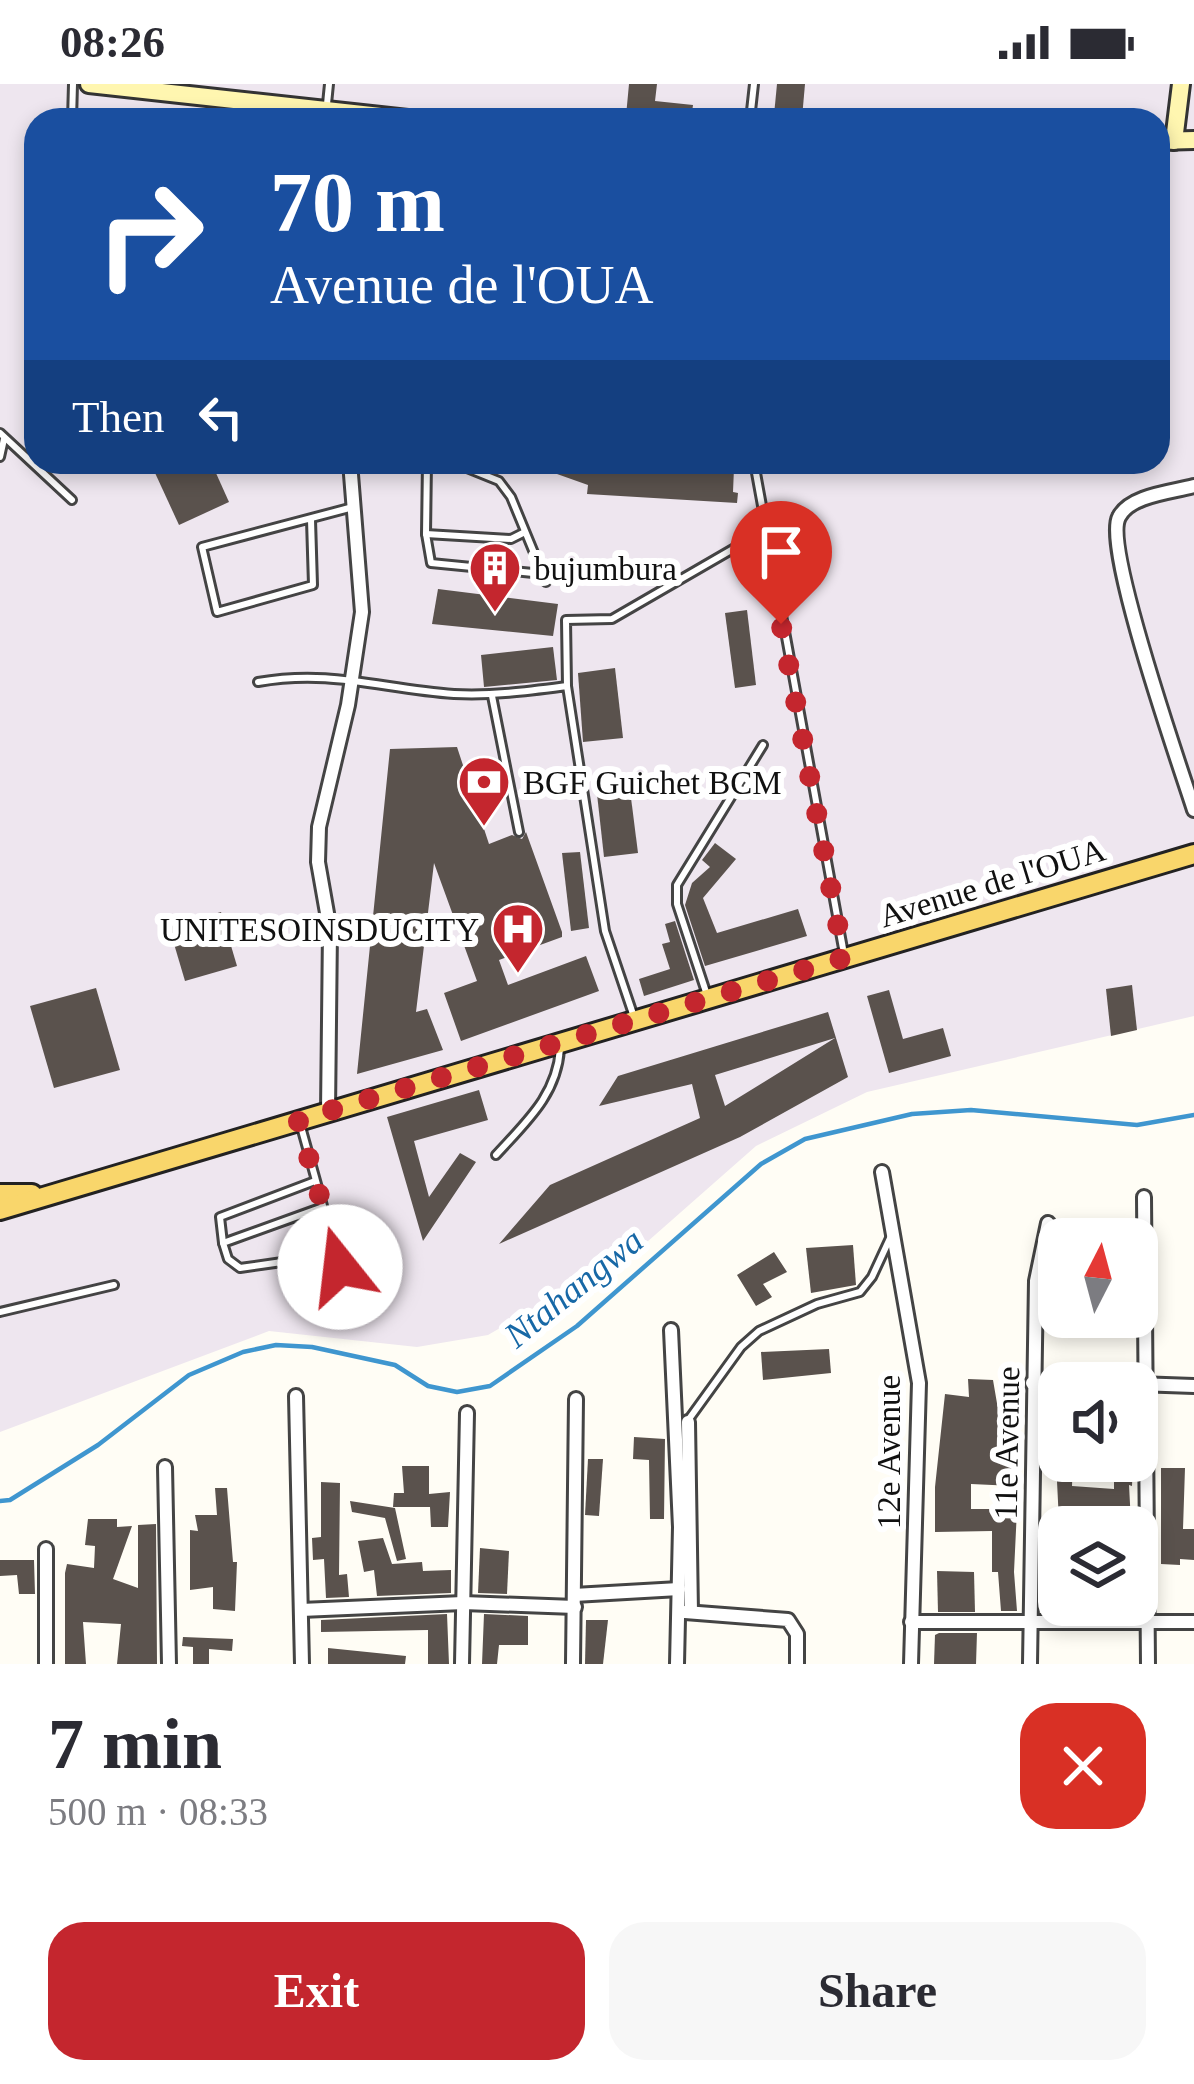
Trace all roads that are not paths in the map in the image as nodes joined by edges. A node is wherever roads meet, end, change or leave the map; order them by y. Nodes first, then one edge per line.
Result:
1 (89, 84) edge
2 (1180, 84) edge
3 (267, 108) edge
4 (1170, 125) edge
5 (2, 436) edge
6 (0, 457) edge
7 (44, 474) edge
8 (351, 474) edge
9 (427, 474) edge
10 (480, 474) edge
11 (756, 474) edge
12 (1194, 486) edge
13 (72, 500) dead end
14 (353, 507) junction
15 (311, 520) junction
16 (764, 531) junction
17 (524, 532) junction
18 (426, 534) junction
19 (352, 680) junction
20 (258, 682) dead end
21 (567, 686) junction
22 (491, 696) junction
23 (763, 745) dead end
24 (1194, 810) edge
25 (519, 832) dead end
26 (1194, 854) edge
27 (844, 958) junction
28 (708, 998) junction
29 (635, 1021) junction
30 (561, 1043) junction
31 (328, 1112) junction
32 (298, 1120) junction
33 (496, 1155) dead end
34 (882, 1172) dead end
35 (316, 1180) junction
36 (0, 1194) edge
37 (49, 1194) junction
38 (1144, 1197) dead end
39 (323, 1207) junction
40 (0, 1210) edge
41 (893, 1233) junction
42 (223, 1243) junction
43 (335, 1249) junction
44 (1038, 1264) edge
45 (340, 1267) dead end
46 (114, 1285) dead end
47 (0, 1312) edge
48 (671, 1330) dead end
49 (1141, 1362) edge
50 (1033, 1383) junction
51 (1038, 1383) edge
52 (1158, 1385) edge
53 (1194, 1386) edge
54 (296, 1396) dead end
55 (576, 1399) dead end
56 (467, 1413) dead end
57 (688, 1422) joint
58 (165, 1467) dead end
59 (46, 1549) dead end
60 (679, 1589) junction
61 (574, 1601) junction
62 (464, 1603) junction
63 (301, 1610) junction
64 (685, 1612) junction
65 (1158, 1621) edge
66 (911, 1622) junction
67 (1194, 1622) edge
68 (1031, 1624) junction
69 (1038, 1624) edge
70 (1148, 1626) edge
71 (46, 1664) edge
72 (169, 1664) edge
73 (302, 1664) edge
74 (462, 1664) edge
75 (573, 1664) edge
76 (677, 1664) edge
77 (796, 1664) edge
78 (911, 1664) edge
79 (1030, 1664) edge
80 (1148, 1664) edge

1 - 3 street
2 - 4 street
5 - 6 lane
7 - 13 lane
8 - 14 street
9 - 18 lane
10 - 17 lane
11 - 16 lane
12 - 24 street
14 - 15 lane
14 - 19 street
15 - 15 lane
16 - 21 lane
16 - 27 lane
17 - 18 lane
17 - 18 lane
19 - 20 lane
19 - 22 lane
19 - 31 street
21 - 22 lane
21 - 29 lane
22 - 25 lane
23 - 28 lane
26 - 27 main road, Avenue de l'OUA
27 - 28 main road, Avenue de l'OUA
28 - 29 main road, Avenue de l'OUA
29 - 30 main road, Avenue de l'OUA
30 - 31 main road, Avenue de l'OUA
30 - 33 lane
31 - 32 main road, Avenue de l'OUA
32 - 35 lane
32 - 37 main road, Avenue de l'OUA
34 - 41 street, 12e Avenue
35 - 39 lane
35 - 42 lane
36 - 37 main road, Avenue de l'OUA
37 - 40 main road, Avenue de l'OUA
38 - 49 street
39 - 42 lane
39 - 43 lane
41 - 57 lane
41 - 66 street, 12e Avenue
42 - 43 lane
43 - 45 lane
44 - 50 street, 11e Avenue
46 - 47 lane
48 - 60 street
50 - 51 street
50 - 68 street, 11e Avenue
52 - 53 street
54 - 63 street
55 - 61 street
56 - 62 street
57 - 64 street
58 - 72 street
59 - 71 street
60 - 61 street
60 - 64 street
61 - 62 street
61 - 75 street
62 - 63 street
62 - 74 street
63 - 73 street
64 - 76 street
64 - 77 street
65 - 67 street
66 - 68 street
66 - 78 street, 12e Avenue
68 - 69 street
68 - 79 street, 11e Avenue
70 - 80 street

